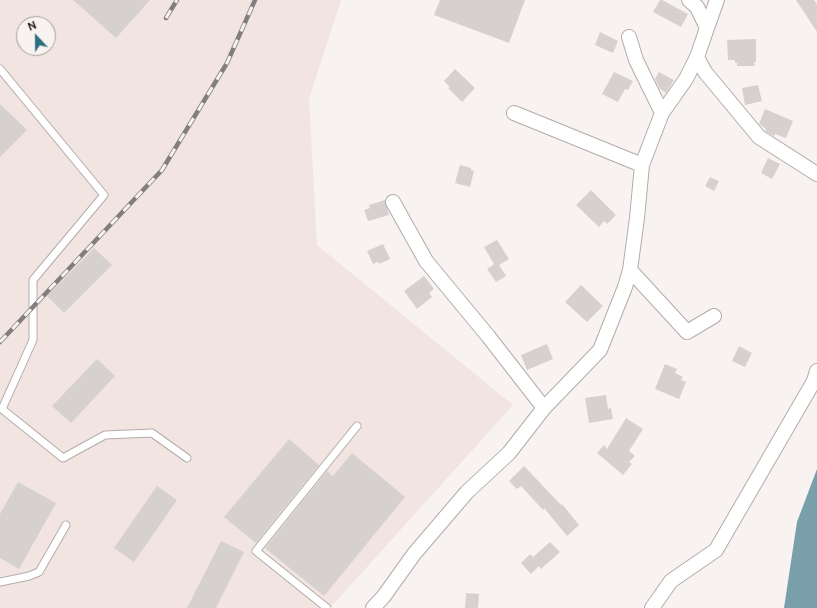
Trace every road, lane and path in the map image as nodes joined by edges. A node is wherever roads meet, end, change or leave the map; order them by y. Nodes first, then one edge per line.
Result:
1 (689, 0) edge
2 (717, 0) edge
3 (707, 28) junction
4 (629, 37) dead end
5 (697, 57) junction
6 (0, 69) edge
7 (514, 113) dead end
8 (662, 113) junction
9 (642, 165) junction
10 (817, 174) edge
11 (393, 202) dead end
12 (630, 270) junction
13 (714, 316) dead end
14 (817, 371) edge
15 (544, 408) junction
16 (357, 426) dead end
17 (187, 458) dead end
18 (66, 525) dead end
19 (0, 582) edge
20 (387, 602) edge
21 (327, 608) edge
22 (373, 608) edge
23 (652, 608) edge

1 - 3 street
2 - 3 street
3 - 5 street
4 - 8 street
5 - 8 street
5 - 10 street
6 - 17 lane
7 - 9 street
8 - 9 street
9 - 12 street
11 - 15 street
12 - 13 street
12 - 15 street
14 - 23 street
15 - 20 street
16 - 21 lane
18 - 19 lane
20 - 22 street

